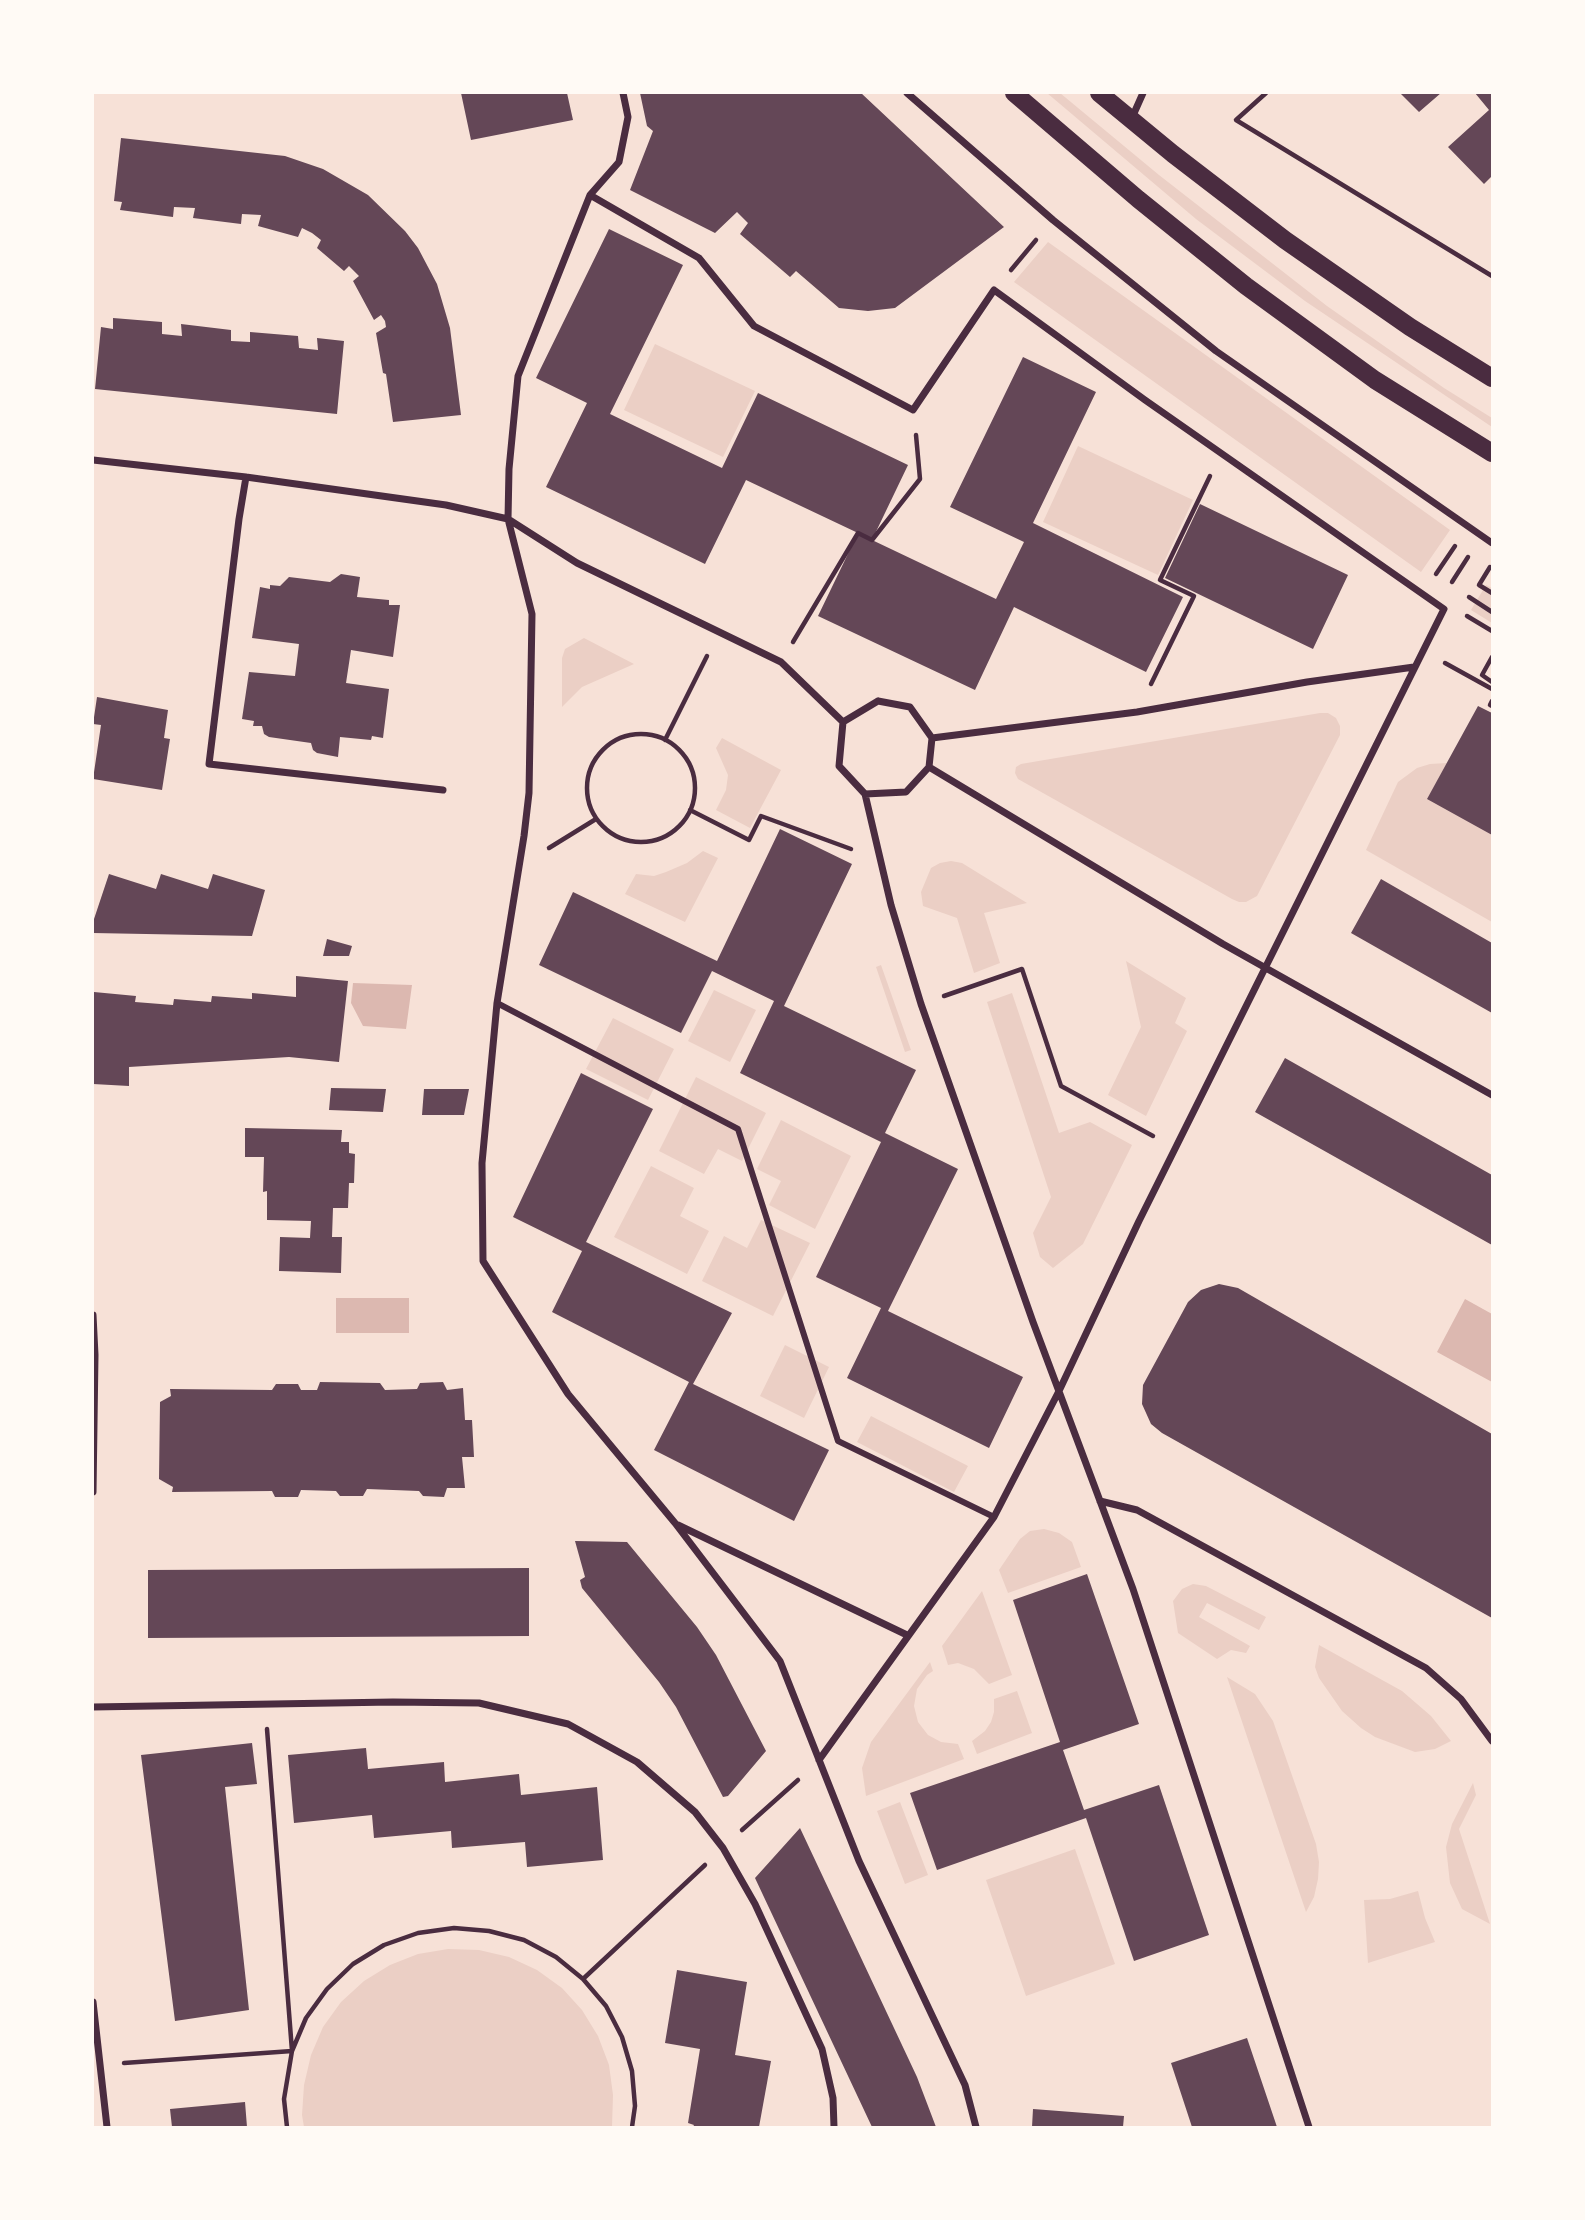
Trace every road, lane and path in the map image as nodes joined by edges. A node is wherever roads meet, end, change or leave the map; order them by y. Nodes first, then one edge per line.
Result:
1 (623, 93) edge
2 (907, 93) edge
3 (1014, 93) edge
4 (1099, 93) edge
5 (1143, 93) edge
6 (1265, 93) edge
7 (1130, 120) junction
8 (590, 195) junction
9 (1053, 220) junction
10 (1492, 276) edge
11 (994, 290) junction
12 (1492, 378) edge
13 (914, 410) junction
14 (1221, 453) junction
15 (1492, 453) edge
16 (93, 460) edge
17 (246, 477) junction
18 (509, 519) junction
19 (1468, 527) junction
20 (1482, 536) junction
21 (1492, 543) edge
22 (1492, 564) edge
23 (1450, 586) dead end
24 (1460, 592) dead end
25 (1492, 593) edge
26 (1422, 595) junction
27 (1492, 612) edge
28 (719, 632) junction
29 (1423, 651) junction
30 (1492, 657) edge
31 (781, 662) junction
32 (1414, 667) junction
33 (1492, 682) edge
34 (1492, 689) edge
35 (1137, 712) junction
36 (843, 722) junction
37 (932, 738) junction
38 (665, 740) junction
39 (929, 767) junction
40 (443, 790) dead end
41 (865, 794) junction
42 (690, 810) junction
43 (596, 818) junction
44 (881, 860) junction
45 (519, 866) junction
46 (1265, 968) junction
47 (497, 1003) junction
48 (921, 1004) junction
49 (1492, 1095) edge
50 (1175, 1149) junction
51 (93, 1315) edge
52 (1059, 1391) junction
53 (93, 1492) edge
54 (1100, 1501) junction
55 (994, 1517) junction
56 (675, 1523) junction
57 (907, 1635) junction
58 (264, 1704) junction
59 (93, 1707) edge
60 (1492, 1741) edge
61 (819, 1760) junction
62 (723, 1848) junction
63 (583, 1979) junction
64 (93, 2002) edge
65 (292, 2051) junction
66 (100, 2065) junction
67 (107, 2127) edge
68 (287, 2127) edge
69 (632, 2127) edge
70 (834, 2127) edge
71 (976, 2127) edge
72 (1310, 2127) edge

1 - 8 street
2 - 9 street
3 - 15 main road
4 - 7 main road
5 - 7 street
6 - 10 path
7 - 12 main road
8 - 13 street
8 - 18 street
9 - 11 path
9 - 19 street
11 - 13 street
11 - 14 street
13 - 31 path
14 - 26 street
14 - 35 path
16 - 17 street
17 - 18 street
17 - 40 street
18 - 28 street
18 - 45 street
19 - 20 street
19 - 26 path
20 - 21 street
20 - 23 path
22 - 25 path
24 - 27 path
26 - 29 street
28 - 31 street
28 - 38 path
29 - 32 street
29 - 34 path
30 - 33 path
31 - 36 street
32 - 35 street
32 - 46 street
35 - 37 street
36 - 37 street
36 - 41 street
37 - 39 street
38 - 42 path
38 - 43 path
39 - 41 street
39 - 46 street
41 - 44 street
42 - 43 path
42 - 44 path
43 - 45 path
44 - 48 street
45 - 47 street
46 - 49 street
46 - 50 street
47 - 55 street
47 - 56 street
48 - 50 path
48 - 52 street
50 - 52 street
51 - 53 street
52 - 54 street
52 - 55 street
54 - 60 street
54 - 72 street
55 - 57 street
56 - 57 street
56 - 61 street
57 - 61 street
58 - 59 street
58 - 62 street
58 - 65 path
61 - 62 path
61 - 71 street
62 - 63 path
62 - 70 street
63 - 65 path
63 - 69 path
64 - 66 street
65 - 66 path
65 - 68 path
66 - 67 street

